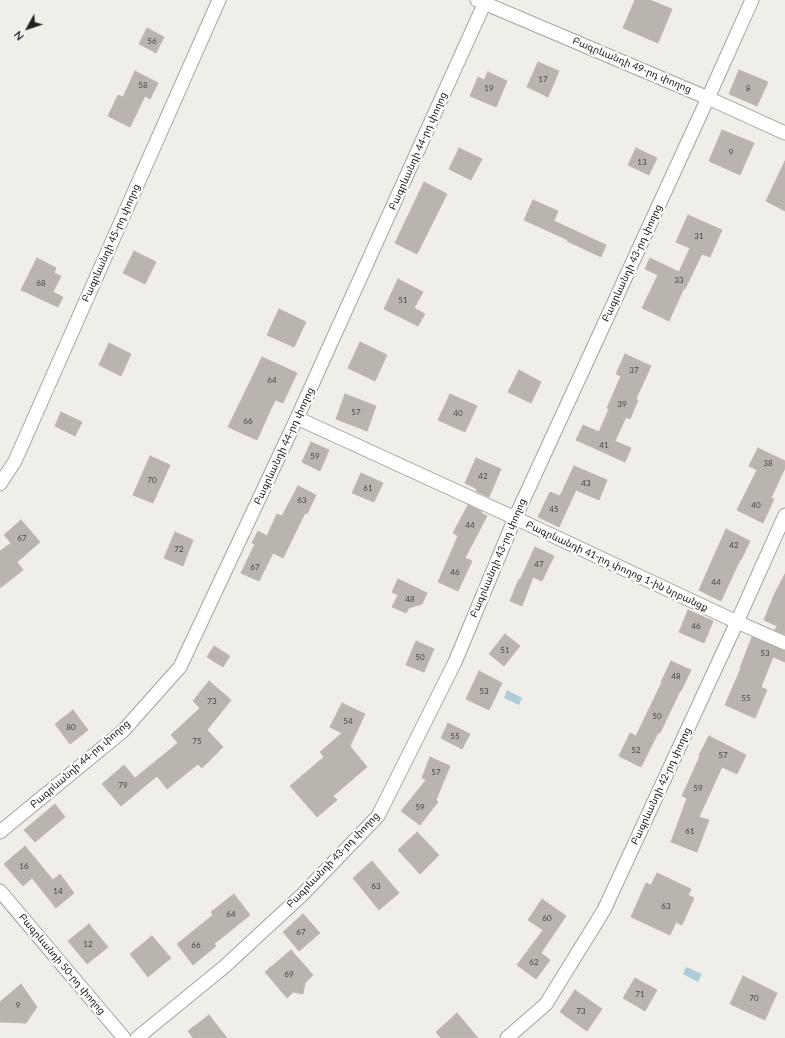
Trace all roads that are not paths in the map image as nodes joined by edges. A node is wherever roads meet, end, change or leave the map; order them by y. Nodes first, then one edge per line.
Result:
1 (219, 0) edge
2 (752, 0) edge
3 (482, 1) edge
4 (708, 98) junction
5 (785, 133) edge
6 (297, 418) junction
7 (0, 484) edge
8 (785, 515) edge
9 (515, 518) junction
10 (737, 622) junction
11 (785, 643) edge
12 (0, 832) edge
13 (0, 891) edge
14 (124, 1038) edge
15 (137, 1038) edge
16 (507, 1038) edge

1 - 7 street, Բագրևանդի 45-րդ փողոց
2 - 4 street, Բագրևանդի 43-րդ փողոց
3 - 4 street, Բագրևանդի 49-րդ փողոց
3 - 6 street, Բագրևանդի 44-րդ փողոց
4 - 5 street, Բագրևանդի 49-րդ փողոց
4 - 9 street, Բագրևանդի 43-րդ փողոց
6 - 9 street, Բագրևանդի 41-րդ փողոց 1-ին նրբանցք
6 - 12 street, Բագրևանդի 44-րդ փողոց
8 - 10 street, Բագրևանդի 42-րդ փողոց
9 - 10 street, Բագրևանդի 41-րդ փողոց 1-ին նրբանցք
9 - 15 street, Բագրևանդի 43-րդ փողոց
10 - 11 street, Բագրևանդի 41-րդ փողոց 1-ին նրբանցք
10 - 16 street, Բագրևանդի 42-րդ փողոց
13 - 14 street, Բագրևանդի 50-րդ փողոց

